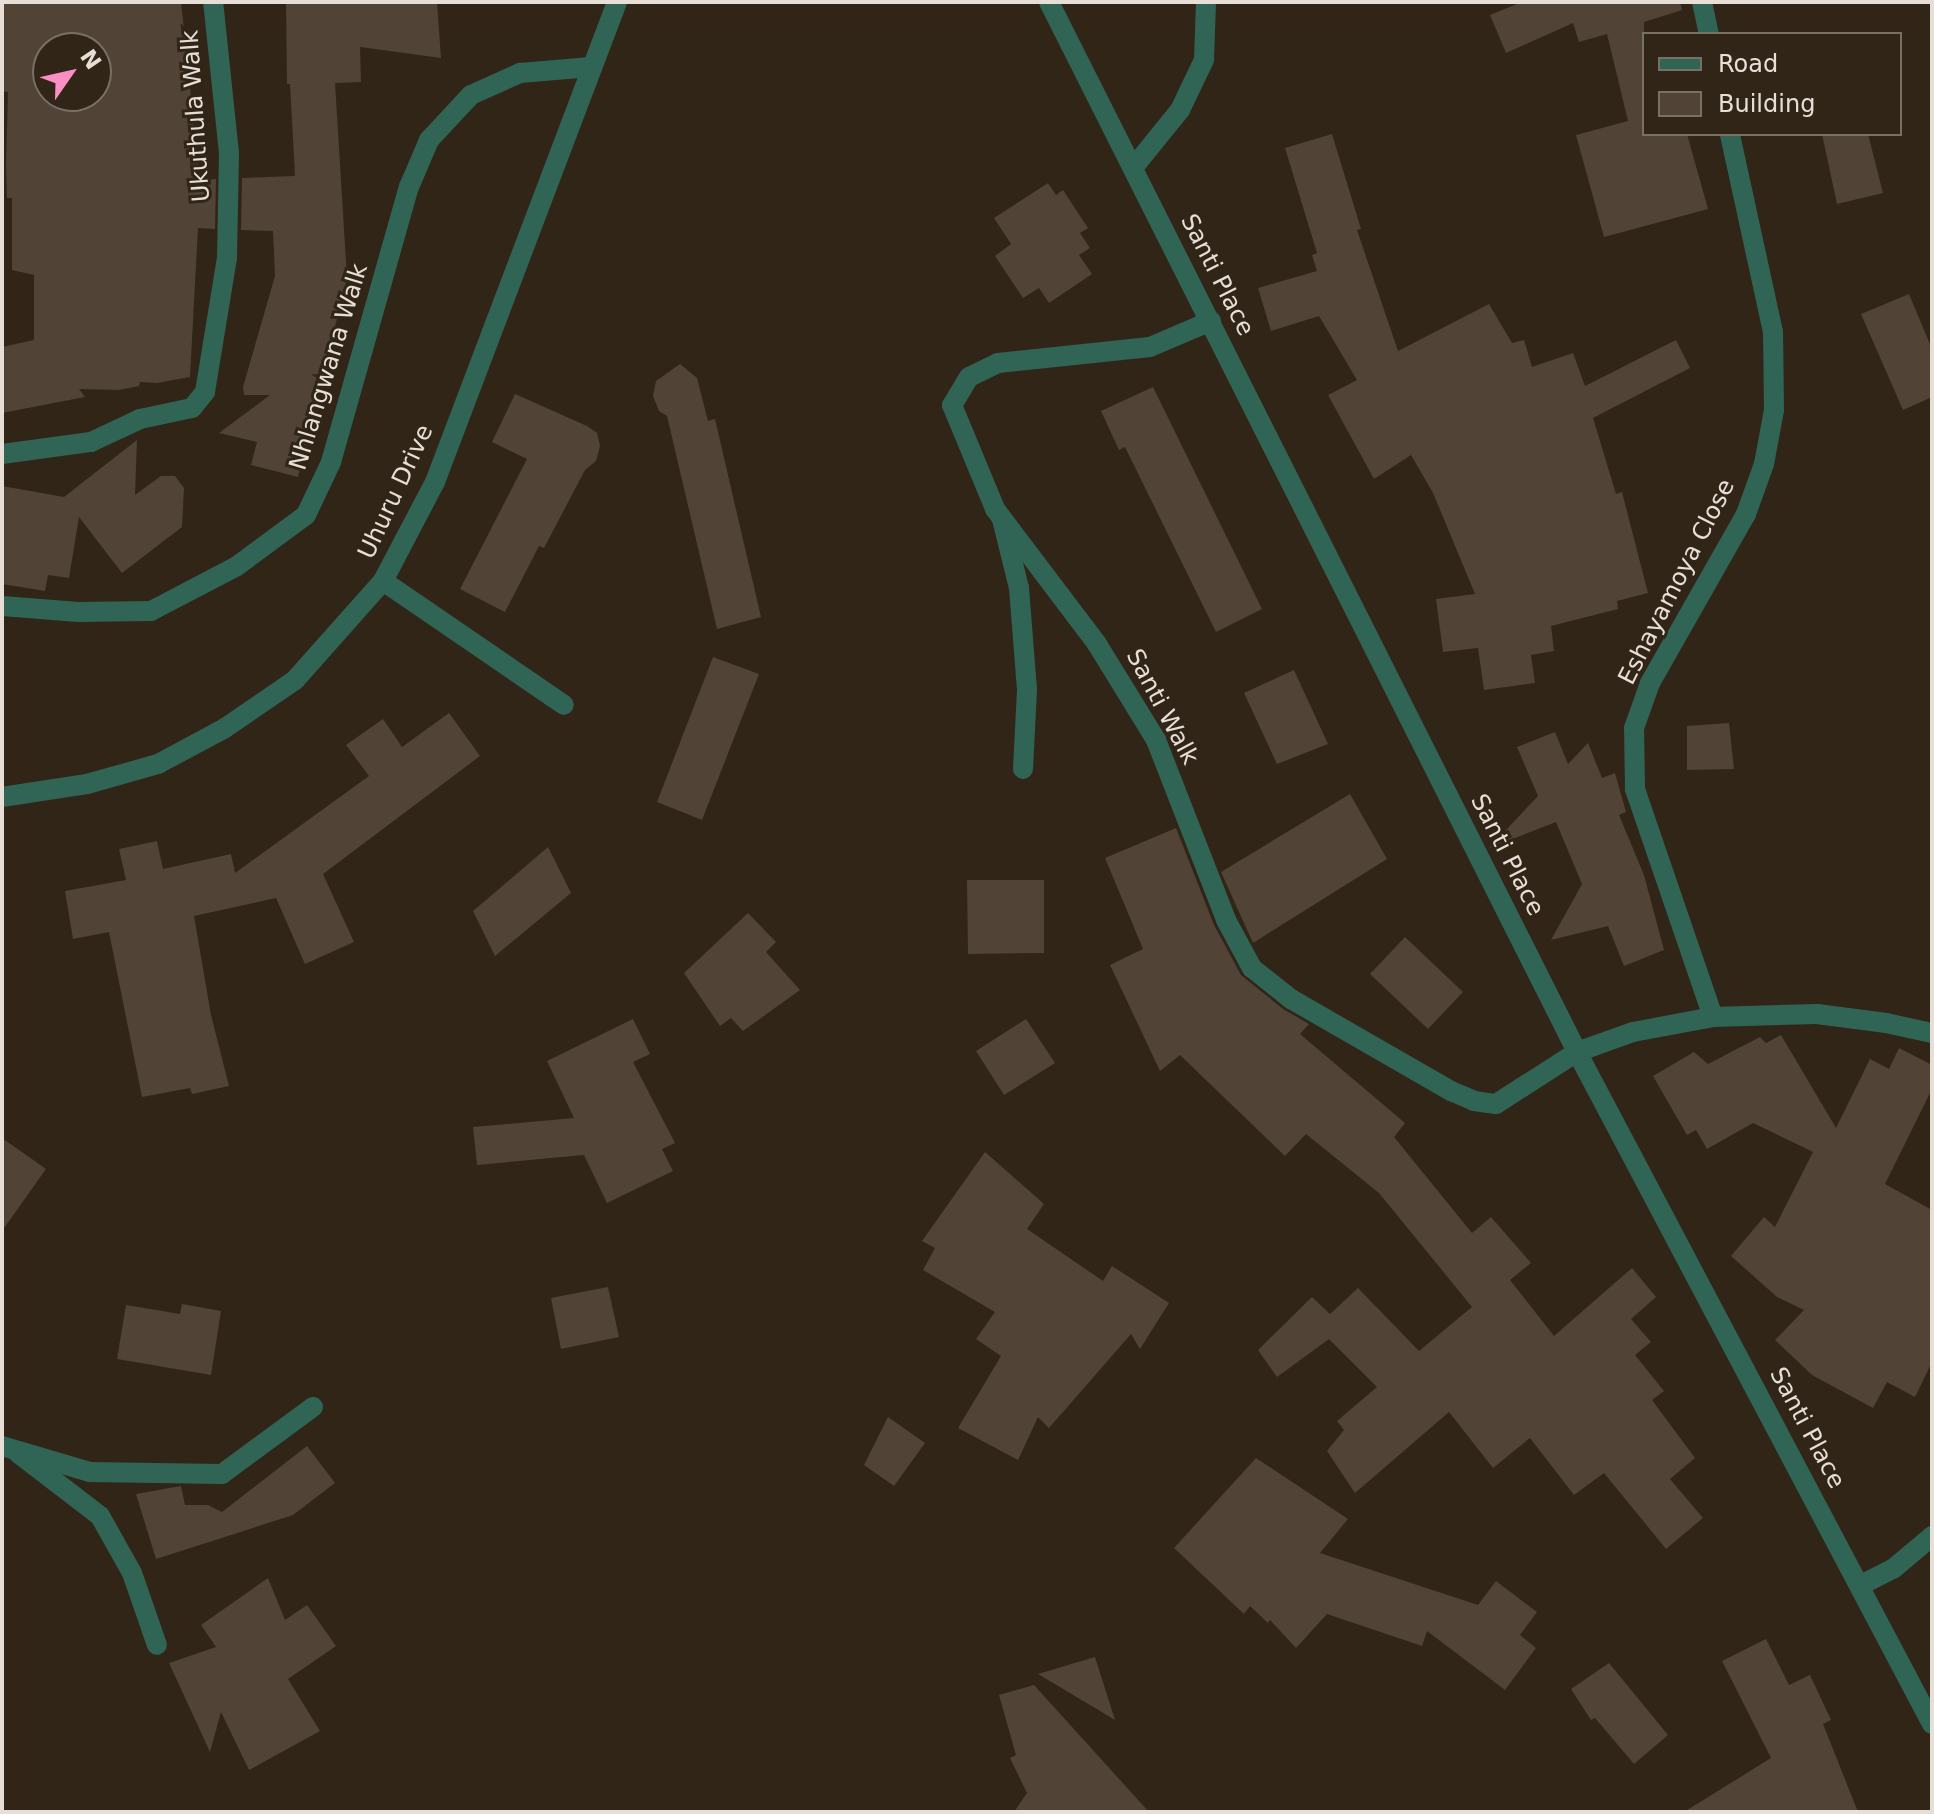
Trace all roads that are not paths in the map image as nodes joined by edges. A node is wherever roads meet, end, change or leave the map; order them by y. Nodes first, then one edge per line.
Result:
1 (213, 2) edge
2 (617, 2) edge
3 (1049, 2) edge
4 (1206, 2) edge
5 (1702, 2) edge
6 (1709, 32) edge
7 (591, 67) junction
8 (1730, 136) edge
9 (1133, 168) junction
10 (1211, 321) junction
11 (2, 454) edge
12 (1002, 519) junction
13 (383, 581) junction
14 (2, 606) edge
15 (564, 705) dead end
16 (1023, 769) dead end
17 (2, 797) edge
18 (1713, 1017) junction
19 (1932, 1033) edge
20 (1577, 1052) junction
21 (313, 1407) dead end
22 (10, 1450) edge
23 (1932, 1536) edge
24 (1861, 1585) junction
25 (157, 1645) dead end
26 (1932, 1724) edge

1 - 11 street, Ukuthula Walk
2 - 7 street, Uhuru Drive
3 - 9 street, Santi Place
4 - 9 street
5 - 6 street
7 - 13 street, Uhuru Drive
7 - 14 street, Nhlangwana Walk
8 - 18 street, Eshayamoya Close
9 - 10 street, Santi Place
10 - 12 street, Santi Walk
10 - 20 street, Santi Place
12 - 16 street
12 - 20 street, Santi Walk
13 - 15 street
13 - 17 street, Uhuru Drive
18 - 19 street
18 - 20 street, Santi Walk
20 - 24 street, Santi Place
21 - 22 street
22 - 25 street
23 - 24 street
24 - 26 street, Santi Place

